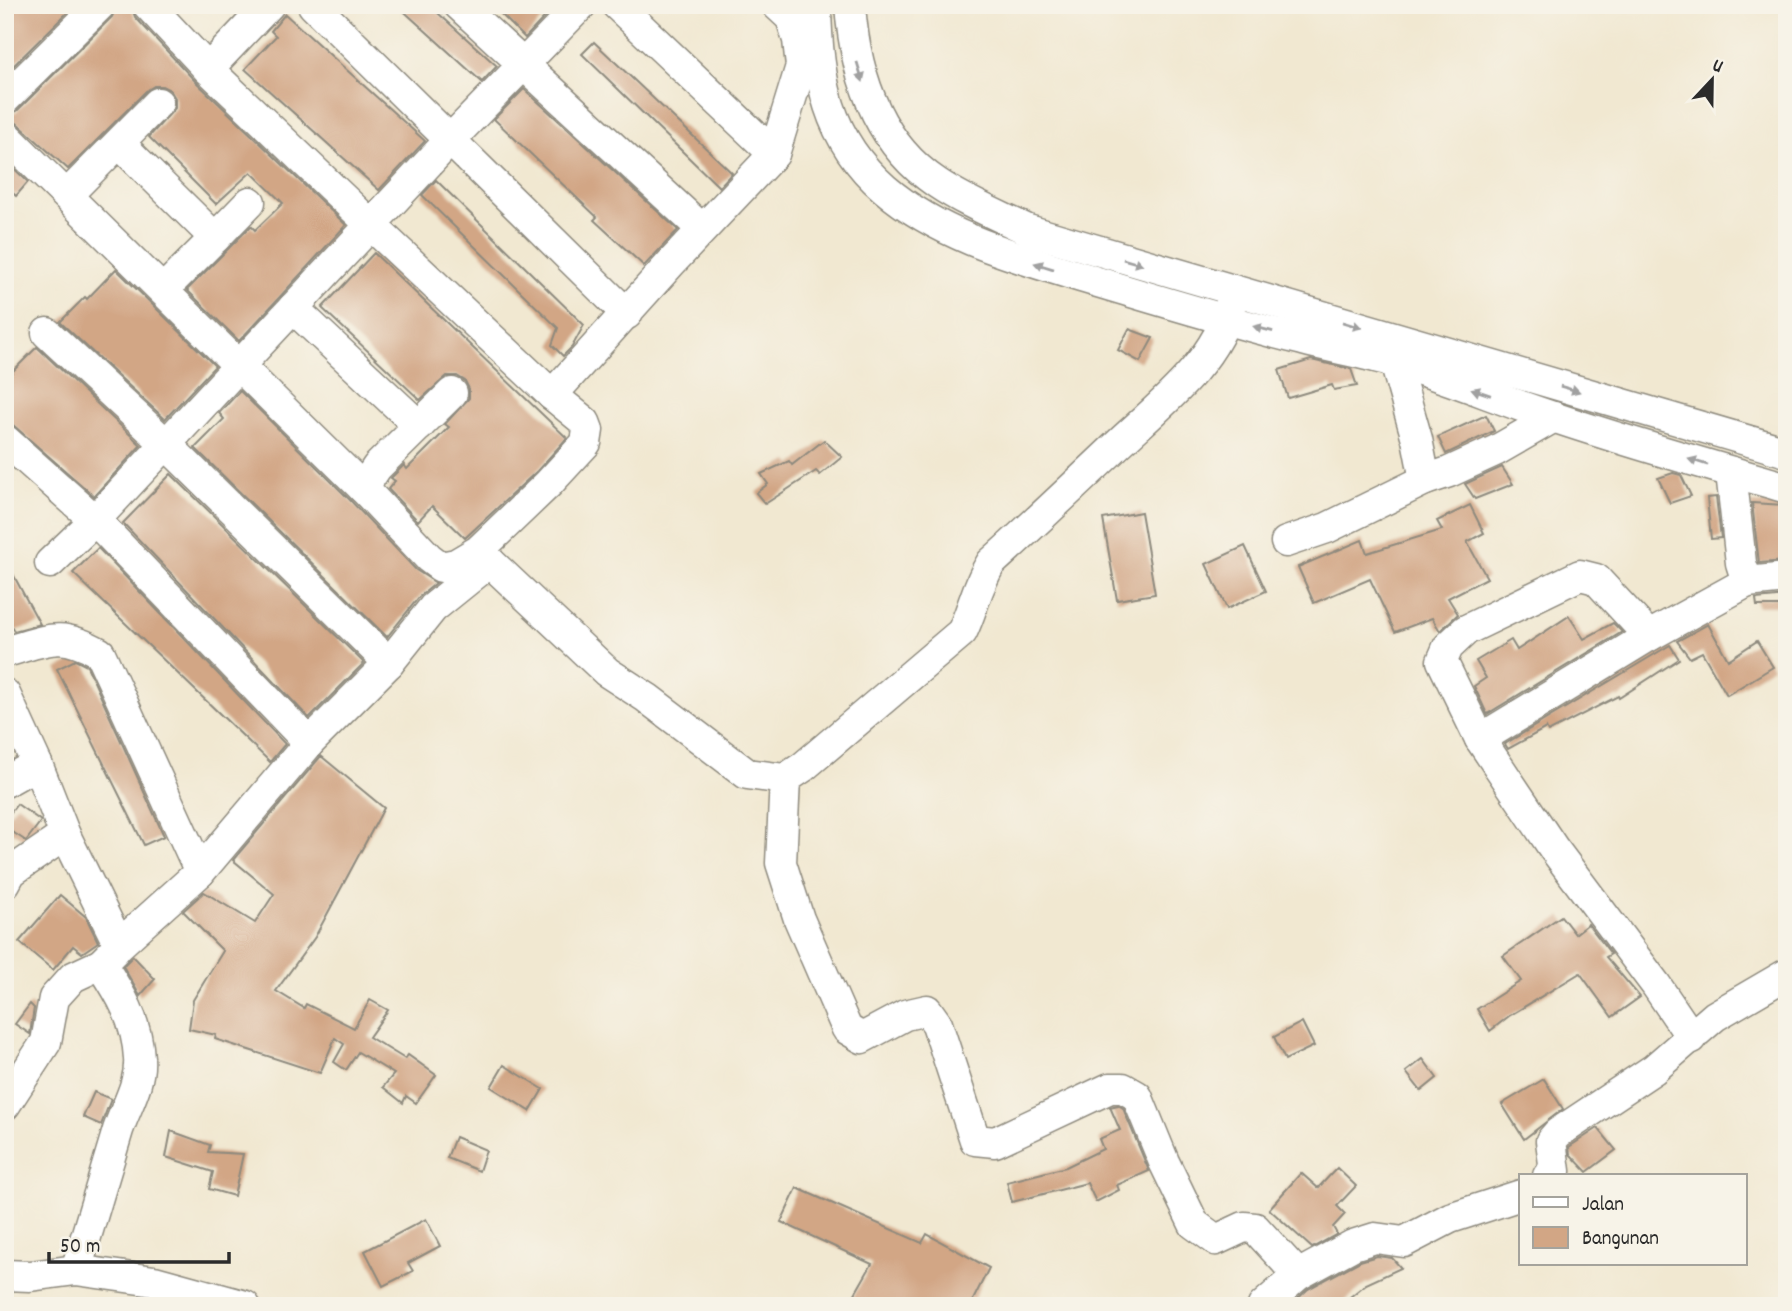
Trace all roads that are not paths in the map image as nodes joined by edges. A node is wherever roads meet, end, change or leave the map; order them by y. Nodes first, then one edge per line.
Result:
1 (100, 5) edge
2 (148, 5) edge
3 (269, 5) edge
4 (313, 5) edge
5 (458, 5) edge
6 (581, 5) edge
7 (617, 5) edge
8 (777, 5) edge
9 (816, 5) edge
10 (850, 5) edge
11 (525, 65) junction
12 (208, 69) junction
13 (5, 99) edge
14 (158, 103) dead end
15 (5, 135) edge
16 (450, 140) junction
17 (119, 143) junction
18 (774, 154) junction
19 (67, 195) junction
20 (250, 202) dead end
21 (371, 225) junction
22 (702, 229) junction
23 (215, 238) junction
24 (163, 290) junction
25 (1231, 304) junction
26 (293, 308) junction
27 (627, 314) junction
28 (47, 333) dead end
29 (1395, 362) junction
30 (238, 364) junction
31 (452, 393) dead end
32 (552, 395) junction
33 (1554, 417) junction
34 (419, 426) junction
35 (5, 440) edge
36 (165, 443) junction
37 (1787, 452) edge
38 (1731, 471) junction
39 (1425, 480) junction
40 (363, 488) junction
41 (1787, 488) edge
42 (95, 520) junction
43 (1286, 542) dead end
44 (484, 556) junction
45 (50, 563) dead end
46 (1787, 578) edge
47 (1747, 582) junction
48 (1648, 636) junction
49 (5, 652) edge
50 (389, 663) junction
51 (5, 694) edge
52 (1480, 739) junction
53 (309, 743) junction
54 (37, 764) junction
55 (785, 779) junction
56 (5, 782) edge
57 (65, 835) junction
58 (200, 872) junction
59 (5, 883) edge
60 (111, 955) junction
61 (1787, 974) edge
62 (1692, 1038) junction
63 (5, 1105) edge
64 (1551, 1174) edge
65 (1519, 1196) edge
66 (76, 1270) junction
67 (5, 1275) edge
68 (1298, 1275) junction
69 (245, 1306) edge
70 (1263, 1306) edge

1 - 13 street
2 - 12 street
3 - 12 street
4 - 16 street
5 - 11 street
6 - 11 street
7 - 18 street
8 - 18 street
25 -> 9 street
10 -> 25 street
11 - 16 street
11 - 22 street
12 - 21 street
14 - 17 street
15 - 19 street
16 - 21 street
16 - 27 street
17 - 19 street
17 - 23 street
18 - 22 street
19 - 24 street
20 - 23 street
21 - 26 street
21 - 32 street
22 - 27 street
23 - 24 street
24 - 30 street
29 -> 25 street
25 -> 37 street
25 - 55 street
26 - 30 street
26 - 34 street
27 - 32 street
28 - 36 street
33 -> 29 street
29 - 39 street
30 - 36 street
30 - 40 street
31 - 34 street
32 - 44 street
38 -> 33 street
33 - 39 street
34 - 40 street
35 - 42 street
36 - 42 street
36 - 50 street
38 - 41 street
38 - 47 street
39 - 43 street
40 - 44 street
42 - 45 street
42 - 53 street
44 - 50 street
44 - 55 street
46 - 47 street
47 - 48 street
48 - 52 street
48 - 52 street
49 - 58 street
50 - 53 street
51 - 54 street
52 - 62 street
53 - 58 street
54 - 56 street
54 - 57 street
55 - 68 street
57 - 59 street
57 - 60 street
58 - 60 street
60 - 63 street
60 - 66 street
61 - 62 street
62 - 64 street
65 - 68 street
66 - 67 street
66 - 69 street
68 - 70 street

